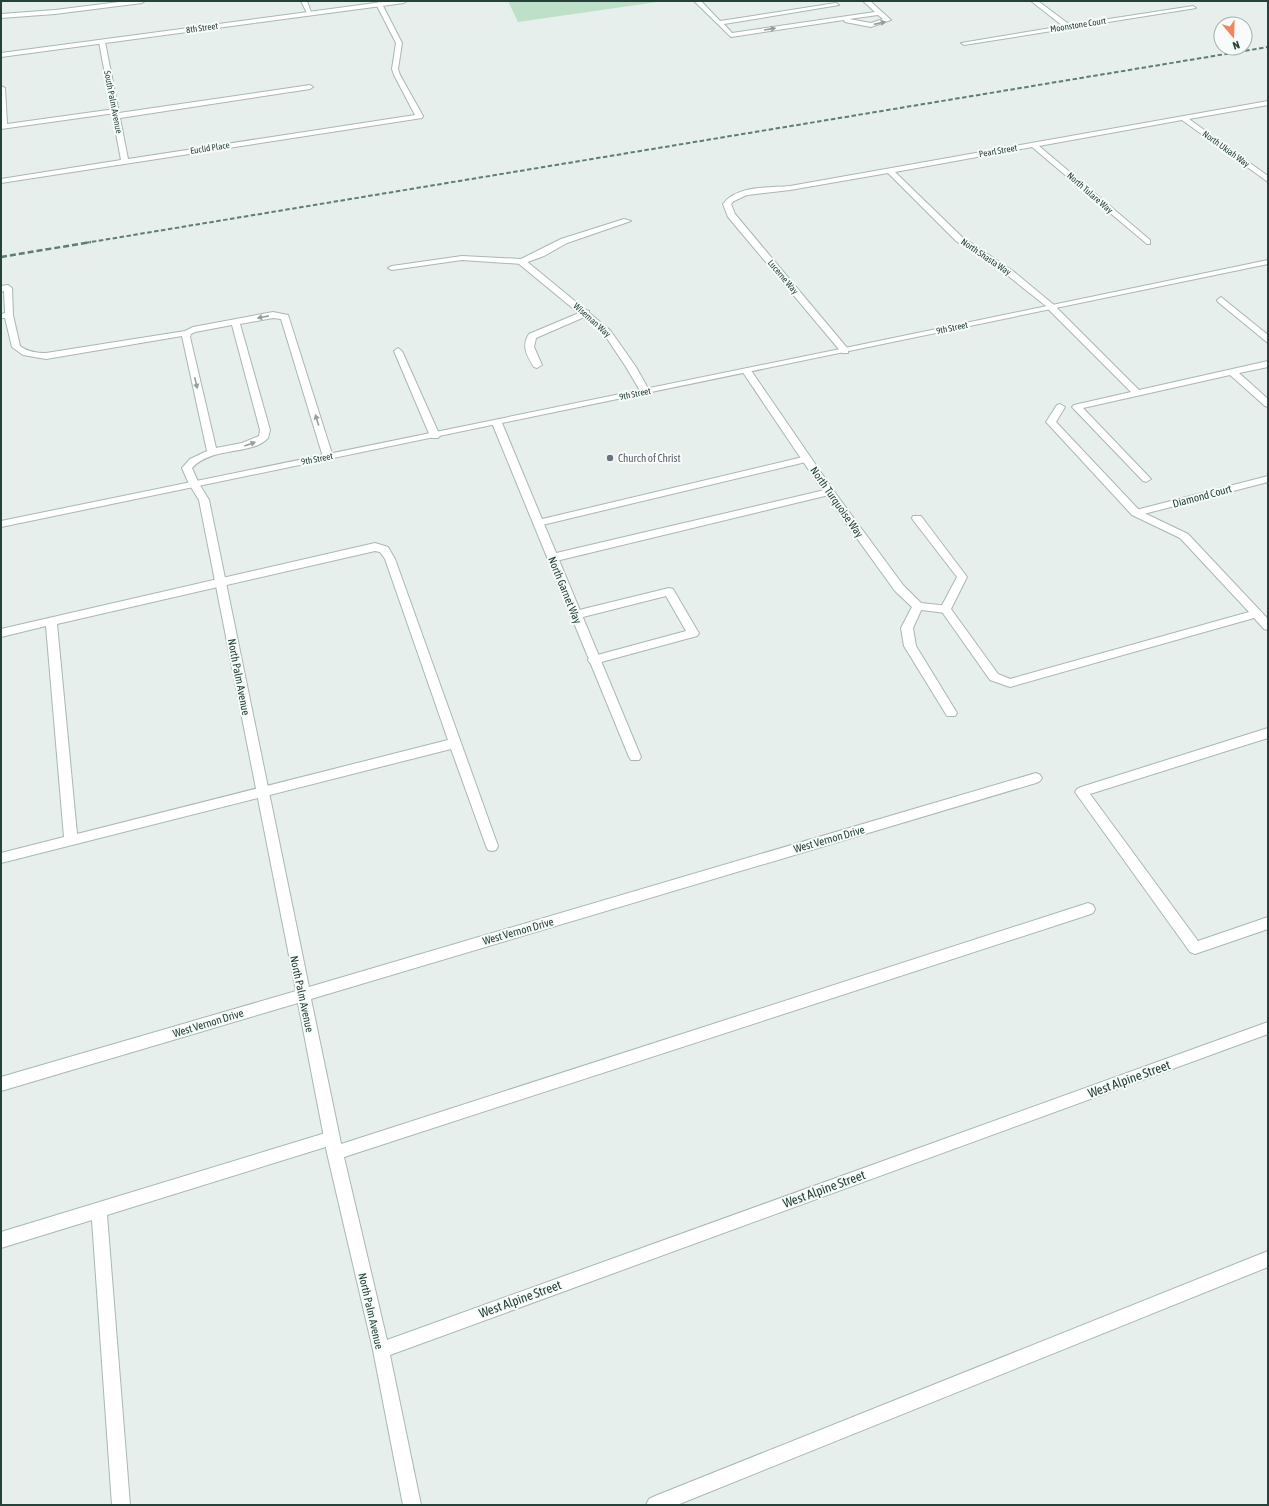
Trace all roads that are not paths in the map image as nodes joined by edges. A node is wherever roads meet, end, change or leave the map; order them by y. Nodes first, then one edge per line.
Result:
1 (142, 1) edge
2 (304, 1) edge
3 (404, 1) edge
4 (697, 1) edge
5 (866, 1) edge
6 (1034, 1) edge
7 (1183, 1) edge
8 (833, 3) edge
9 (379, 4) junction
10 (879, 13) junction
11 (310, 14) junction
12 (1, 16) edge
13 (849, 17) junction
14 (719, 23) junction
15 (1069, 27) junction
16 (102, 42) junction
17 (964, 43) dead end
18 (1, 55) edge
19 (310, 87) dead end
20 (2, 88) edge
21 (1268, 103) edge
22 (116, 113) junction
23 (1184, 118) junction
24 (3, 126) edge
25 (1034, 145) junction
26 (125, 161) junction
27 (890, 171) junction
28 (1, 180) edge
29 (1268, 180) edge
30 (728, 201) joint
31 (627, 221) dead end
32 (1146, 242) dead end
33 (522, 262) junction
34 (1268, 262) edge
35 (392, 268) dead end
36 (1, 289) edge
37 (1221, 300) dead end
38 (1051, 307) junction
39 (586, 313) junction
40 (5, 315) edge
41 (235, 322) junction
42 (187, 333) junction
43 (1268, 340) edge
44 (398, 351) dead end
45 (845, 351) junction
46 (1268, 364) edge
47 (537, 365) dead end
48 (748, 371) junction
49 (1232, 372) junction
50 (644, 392) junction
51 (1137, 394) junction
52 (1268, 404) edge
53 (1060, 407) dead end
54 (496, 423) junction
55 (435, 436) junction
56 (212, 453) junction
57 (328, 457) junction
58 (807, 459) junction
59 (1146, 478) dead end
60 (1268, 479) edge
61 (194, 484) junction
62 (829, 492) junction
63 (1136, 513) junction
64 (917, 518) dead end
65 (538, 523) junction
66 (1, 524) edge
67 (552, 558) junction
68 (220, 582) junction
69 (918, 606) junction
70 (945, 609) junction
71 (1256, 614) junction
72 (575, 615) junction
73 (51, 622) junction
74 (1268, 626) edge
75 (1, 633) edge
76 (594, 660) junction
77 (951, 713) dead end
78 (1268, 733) edge
79 (456, 743) junction
80 (635, 757) dead end
81 (1036, 778) dead end
82 (261, 792) junction
83 (71, 840) junction
84 (492, 846) dead end
85 (1, 858) edge
86 (1088, 909) dead end
87 (1268, 923) edge
88 (302, 995) junction
89 (1268, 1028) edge
90 (1, 1084) edge
91 (333, 1145) junction
92 (99, 1210) junction
93 (1, 1240) edge
94 (1268, 1259) edge
95 (381, 1350) junction
96 (121, 1505) edge
97 (412, 1505) edge
98 (655, 1505) edge

1 - 12 street
2 - 11 street
3 - 9 street, 8th Street
4 - 14 street
5 - 10 street
6 - 15 street
7 - 15 street, Moonstone Court
8 - 13 street
8 - 14 street
9 - 11 street, 8th Street
9 - 26 street, Euclid Place
10 - 13 street
13 -> 10 street
11 - 16 street, 8th Street
14 -> 13 street
15 - 17 street, Moonstone Court
16 - 18 street, 8th Street
16 - 22 street, South Palm Avenue
19 - 22 street
20 - 24 street
21 - 23 street, Pearl Street
22 - 24 street
22 - 26 street, South Palm Avenue
23 - 25 street, Pearl Street
23 - 29 street, North Ukiah Way
25 - 27 street, Pearl Street
25 - 32 street, North Tulare Way
26 - 28 street, Euclid Place
27 - 30 street, Pearl Street
27 - 38 street, North Shasta Way
30 - 45 street, Lucerne Way
31 - 33 street
33 - 35 street
33 - 39 street, Wiseman Way
34 - 38 street, 9th Street
36 - 40 street
37 - 43 street
38 - 45 street, 9th Street
38 - 51 street, North Shasta Way
39 - 47 street
39 - 50 street, Wiseman Way
40 - 42 street
41 - 42 street
56 -> 41 street
57 -> 41 street
42 -> 56 street
44 - 55 street
45 - 48 street, 9th Street
46 - 49 street
48 - 50 street, 9th Street
48 - 58 street, North Turquoise Way
49 - 51 street
49 - 52 street
50 - 54 street, 9th Street
51 - 59 street
53 - 63 street
54 - 55 street, 9th Street
54 - 65 street, North Garnet Way
55 - 57 street, 9th Street
56 - 61 street, North Palm Avenue
57 - 61 street, 9th Street
58 - 62 street, North Turquoise Way
58 - 65 street
60 - 63 street, Diamond Court
61 - 66 street, 9th Street
61 - 68 street, North Palm Avenue
62 - 67 street
62 - 69 street, North Turquoise Way
63 - 71 street
64 - 70 street
65 - 67 street, North Garnet Way
67 - 72 street, North Garnet Way
68 - 73 street
68 - 79 street
68 - 82 street, North Palm Avenue
69 - 70 street
69 - 77 street
70 - 71 street
71 - 74 street
72 - 76 street, North Garnet Way
72 - 76 street
73 - 75 street
73 - 83 street
76 - 80 street, North Garnet Way
78 - 87 street
79 - 82 street
79 - 84 street
81 - 88 street, West Vernon Drive
82 - 83 street
82 - 88 street, North Palm Avenue
83 - 85 street
86 - 91 street
88 - 90 street, West Vernon Drive
88 - 91 street, North Palm Avenue
89 - 95 street, West Alpine Street
91 - 92 street
91 - 95 street, North Palm Avenue
92 - 93 street
92 - 96 street
94 - 98 street
95 - 97 street, North Palm Avenue

